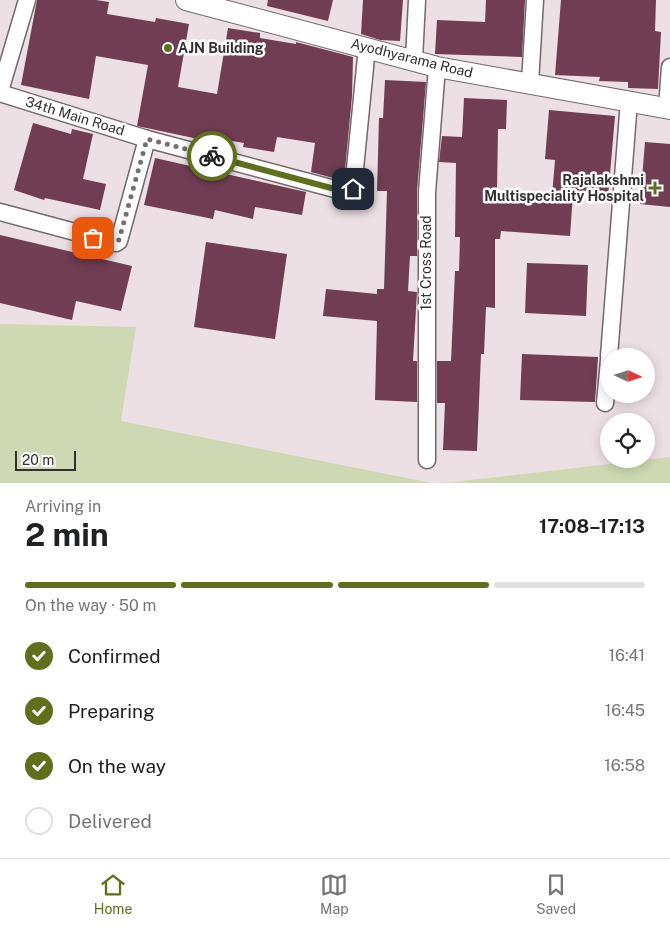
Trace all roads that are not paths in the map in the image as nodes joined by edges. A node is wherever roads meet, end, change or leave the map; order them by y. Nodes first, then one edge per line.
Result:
1 (26, 0) edge
2 (186, 0) edge
3 (417, 0) edge
4 (535, 0) edge
5 (367, 47) junction
6 (414, 60) junction
7 (437, 66) junction
8 (670, 67) edge
9 (530, 83) junction
10 (0, 92) edge
11 (629, 101) junction
12 (669, 109) edge
13 (147, 139) junction
14 (0, 212) edge
15 (610, 348) edge
16 (427, 460) dead end

1 - 10 street
2 - 5 street, Ayodhyarama Road
3 - 6 street
4 - 9 street
5 - 6 street, Ayodhyarama Road
5 - 13 street, 34th Main Road
6 - 7 street, Ayodhyarama Road
7 - 9 street, Ayodhyarama Road
7 - 16 street, 1st Cross Road
8 - 12 street
9 - 11 street, Ayodhyarama Road
10 - 13 street, 34th Main Road
11 - 12 street, Ayodhyarama Road
11 - 15 street
13 - 14 street

